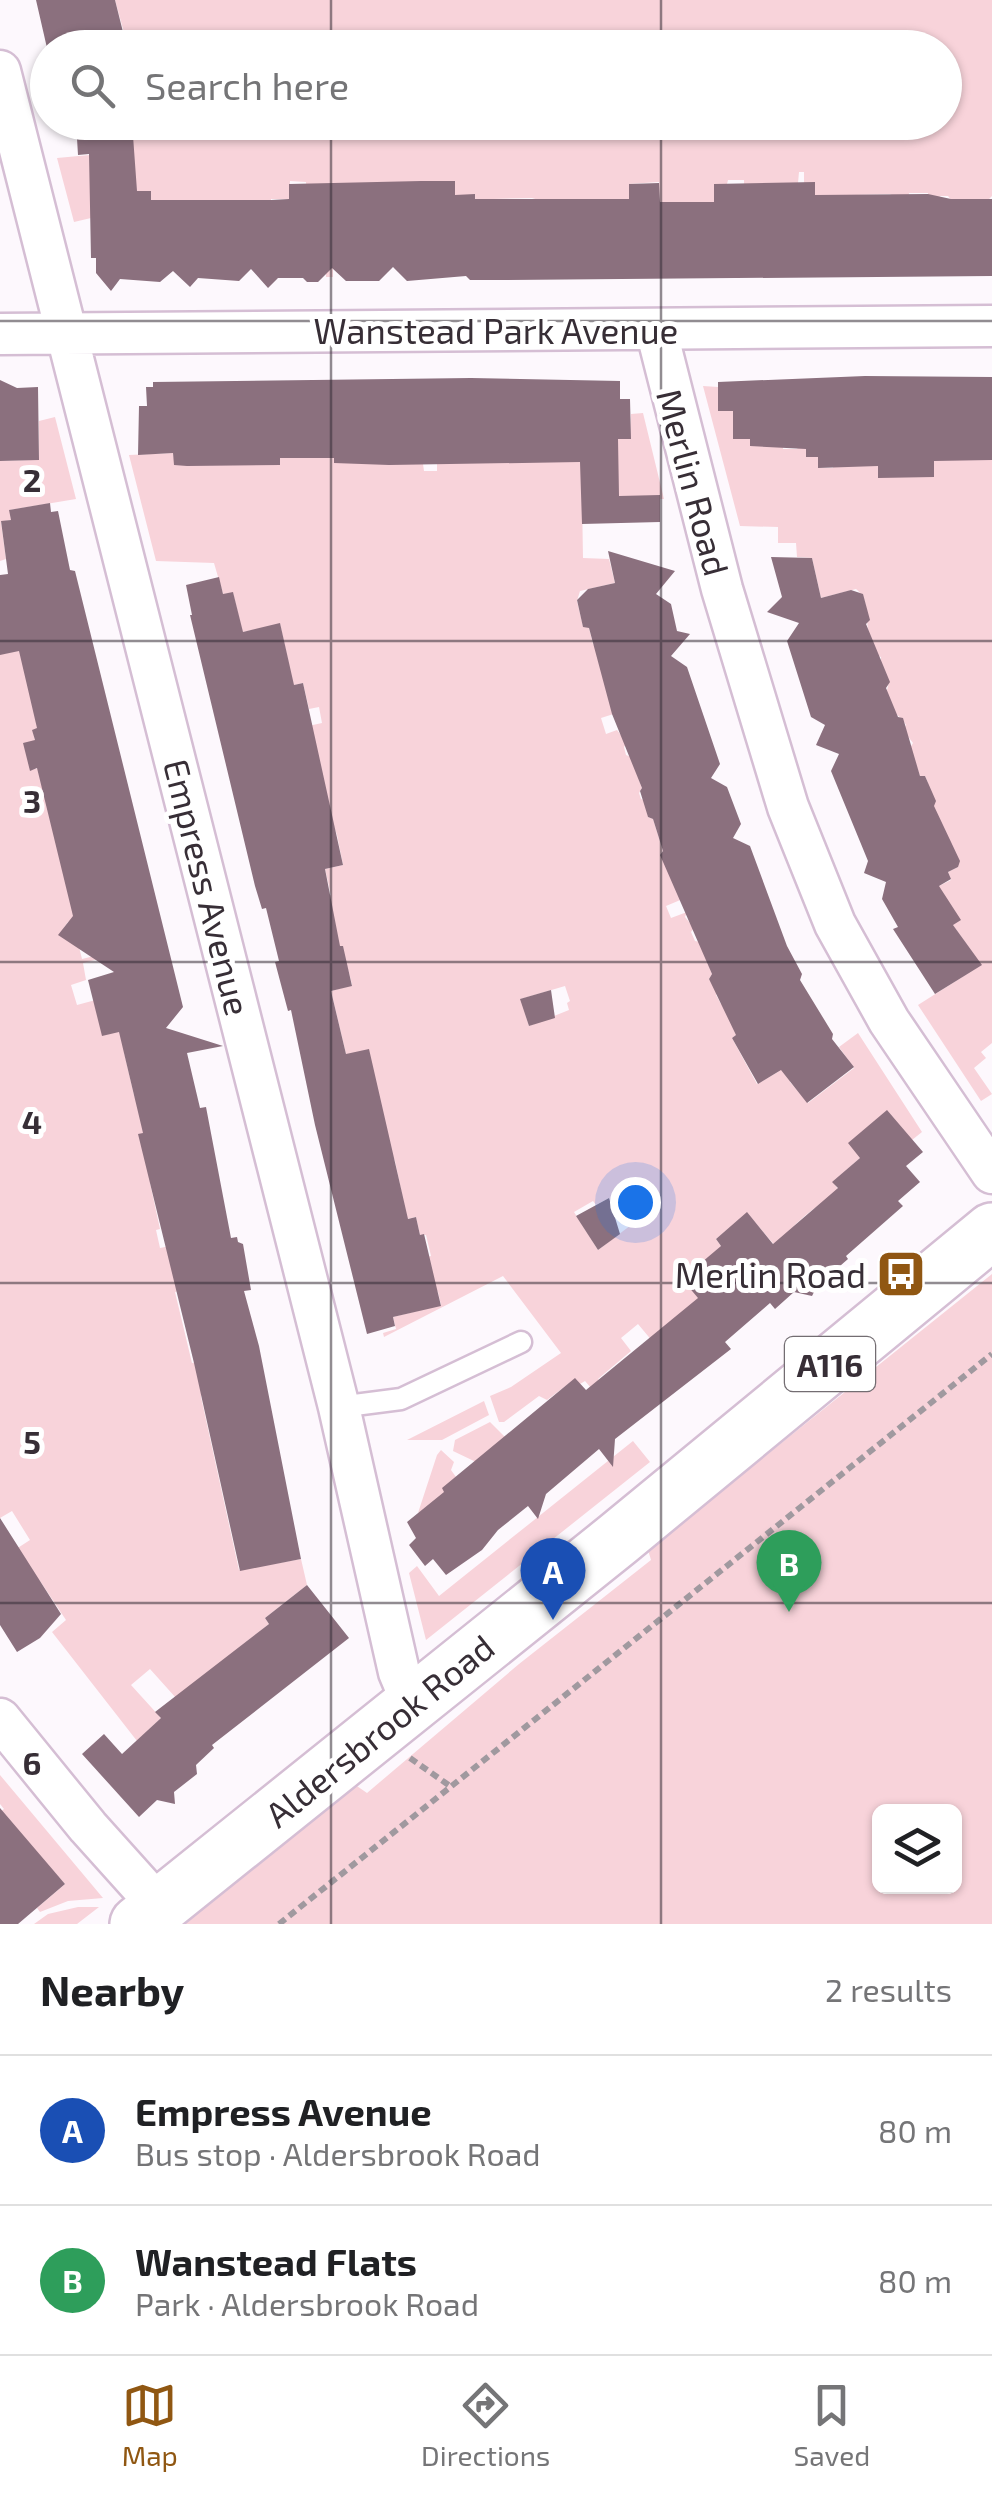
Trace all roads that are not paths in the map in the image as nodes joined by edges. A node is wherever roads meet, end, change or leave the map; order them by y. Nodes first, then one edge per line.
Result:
1 (0, 71) edge
2 (992, 326) edge
3 (656, 328) junction
4 (67, 333) junction
5 (0, 334) edge
6 (992, 1173) edge
7 (992, 1231) edge
8 (521, 1342) dead end
9 (339, 1407) junction
10 (0, 1719) edge
11 (408, 1728) junction
12 (148, 1915) edge

1 - 4 street, Empress Avenue
2 - 3 street, Wanstead Park Avenue
3 - 4 street, Wanstead Park Avenue
3 - 6 street, Merlin Road
4 - 5 street, Wanstead Park Avenue
4 - 9 street, Empress Avenue
7 - 11 main road, Aldersbrook Road / A116
8 - 9 lane
9 - 11 street, Empress Avenue
10 - 12 street
11 - 12 main road, Aldersbrook Road / A116

